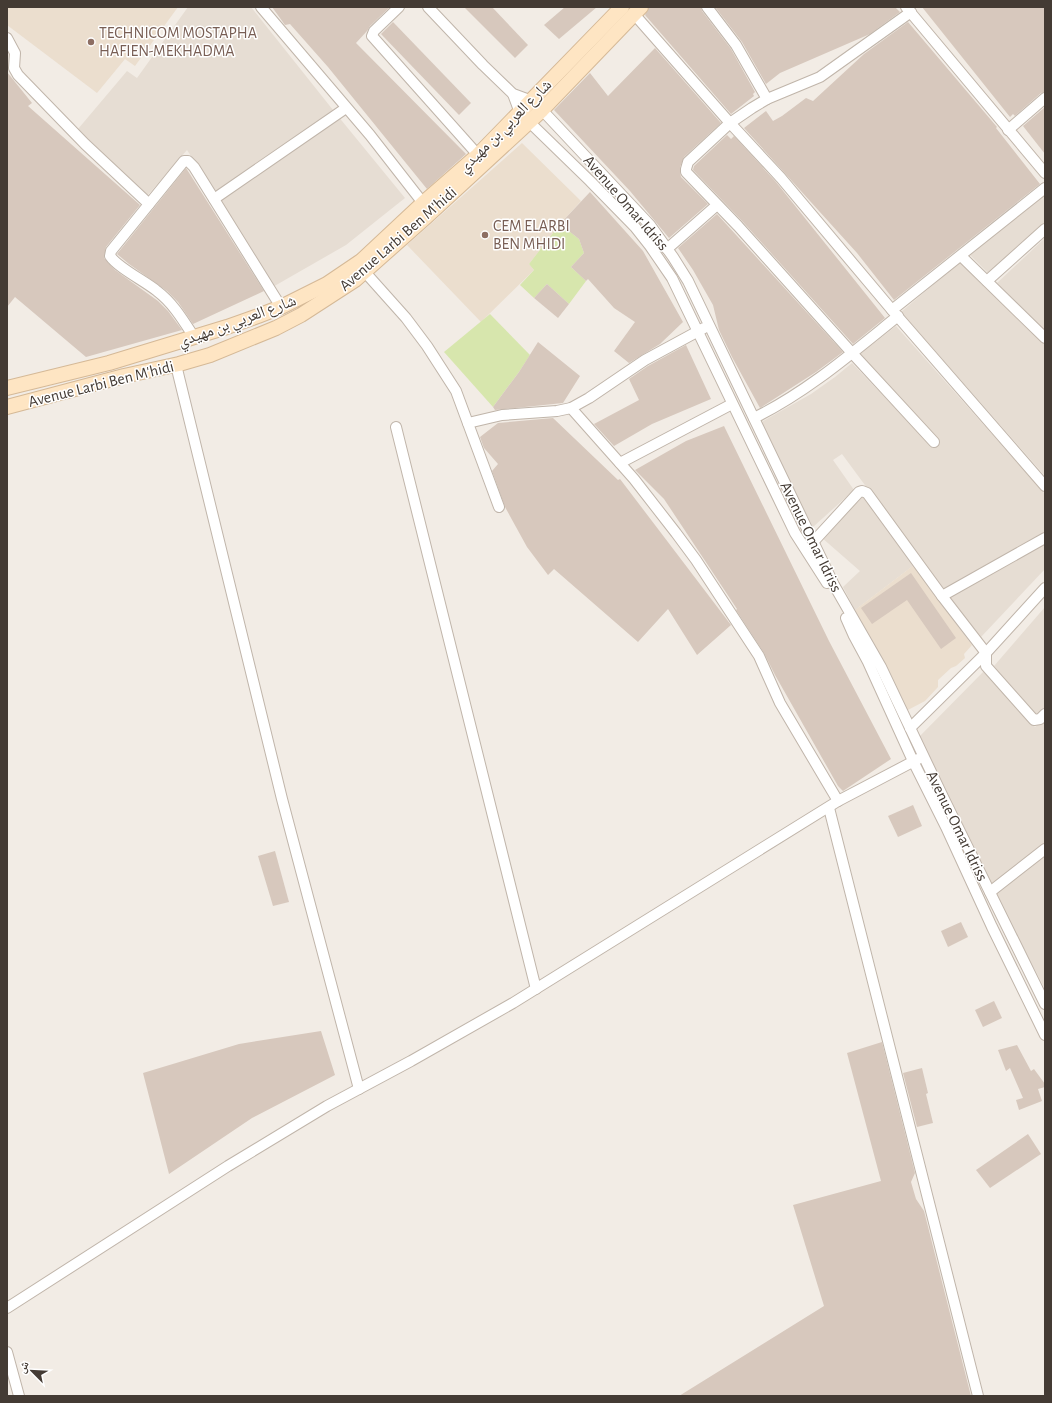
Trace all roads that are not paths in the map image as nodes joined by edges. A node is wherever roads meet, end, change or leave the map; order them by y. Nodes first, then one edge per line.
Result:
1 (261, 7) edge
2 (399, 7) edge
3 (428, 7) edge
4 (707, 7) edge
5 (632, 9) edge
6 (908, 10) edge
7 (7, 38) edge
8 (10, 71) edge
9 (513, 94) junction
10 (1045, 98) edge
11 (767, 99) junction
12 (537, 106) junction
13 (346, 108) junction
14 (524, 117) junction
15 (730, 123) junction
16 (1008, 130) junction
17 (478, 155) junction
18 (1045, 174) edge
19 (1045, 188) edge
20 (214, 199) junction
21 (423, 203) junction
22 (149, 204) junction
23 (717, 205) junction
24 (1045, 229) edge
25 (667, 249) junction
26 (961, 256) junction
27 (364, 271) junction
28 (987, 281) junction
29 (281, 307) junction
30 (895, 313) junction
31 (708, 325) junction
32 (698, 331) junction
33 (194, 337) junction
34 (1045, 338) edge
35 (852, 353) junction
36 (176, 365) junction
37 (7, 388) edge
38 (732, 404) junction
39 (7, 407) edge
40 (571, 408) junction
41 (754, 418) junction
42 (468, 423) junction
43 (396, 427) dead end
44 (934, 442) dead end
45 (620, 463) junction
46 (1045, 486) edge
47 (499, 507) dead end
48 (1045, 538) edge
49 (814, 541) junction
50 (1045, 588) edge
51 (942, 596) junction
52 (986, 653) junction
53 (1045, 714) edge
54 (910, 728) junction
55 (923, 756) junction
56 (913, 761) junction
57 (838, 801) junction
58 (829, 808) junction
59 (1045, 848) edge
60 (990, 892) junction
61 (536, 989) junction
62 (1045, 1004) edge
63 (1045, 1035) edge
64 (359, 1089) junction
65 (7, 1308) edge
66 (7, 1352) edge
67 (19, 1396) edge
68 (978, 1396) edge

1 - 13 street
2 - 17 street
3 - 9 street
4 - 11 street
5 - 12 main road, شارع العربي بن مهيدي
5 - 15 street
6 - 11 street
6 - 16 street
7 - 8 street
8 - 22 street
9 - 12 street
9 - 14 street
10 - 16 street
11 - 15 street
12 - 14 main road, شارع العربي بن مهيدي
12 - 25 street, Avenue Omar Idriss
13 - 20 street
13 - 21 street
14 - 17 main road, شارع العربي بن مهيدي
14 - 27 main road, Avenue Larbi Ben M'hidi
14 - 32 street
15 - 23 street
15 - 30 street
16 - 18 street
17 - 21 main road, شارع العربي بن مهيدي
19 - 26 street
20 - 22 street
20 - 29 street
21 - 29 main road, شارع العربي بن مهيدي
22 - 33 street
23 - 25 street
23 - 35 street
24 - 28 street
25 - 31 street, Avenue Omar Idriss
26 - 28 street
26 - 30 street
27 - 36 main road, Avenue Larbi Ben M'hidi
27 - 42 street
28 - 34 street
29 - 33 main road, شارع العربي بن مهيدي
30 - 35 street
30 - 46 street
31 - 32 street
31 - 41 street, Avenue Omar Idriss
32 - 38 street
32 - 40 street
33 - 37 main road, شارع العربي بن مهيدي
35 - 41 street
35 - 44 street
36 - 39 main road, Avenue Larbi Ben M'hidi
36 - 64 street
38 - 45 street
38 - 56 street
40 - 42 street
40 - 45 street
41 - 49 street, Avenue Omar Idriss
42 - 47 street
43 - 61 street
45 - 57 street
48 - 51 street
49 - 51 street
49 - 54 street, Avenue Omar Idriss
50 - 52 street
51 - 52 street
52 - 53 street
52 - 54 street
54 - 55 street, Avenue Omar Idriss
55 - 56 street
55 - 60 street, Avenue Omar Idriss
56 - 57 street
56 - 63 street
57 - 58 street
58 - 61 street
58 - 68 street
59 - 60 street
60 - 62 street, Avenue Omar Idriss
61 - 64 street
64 - 65 street
66 - 67 street

